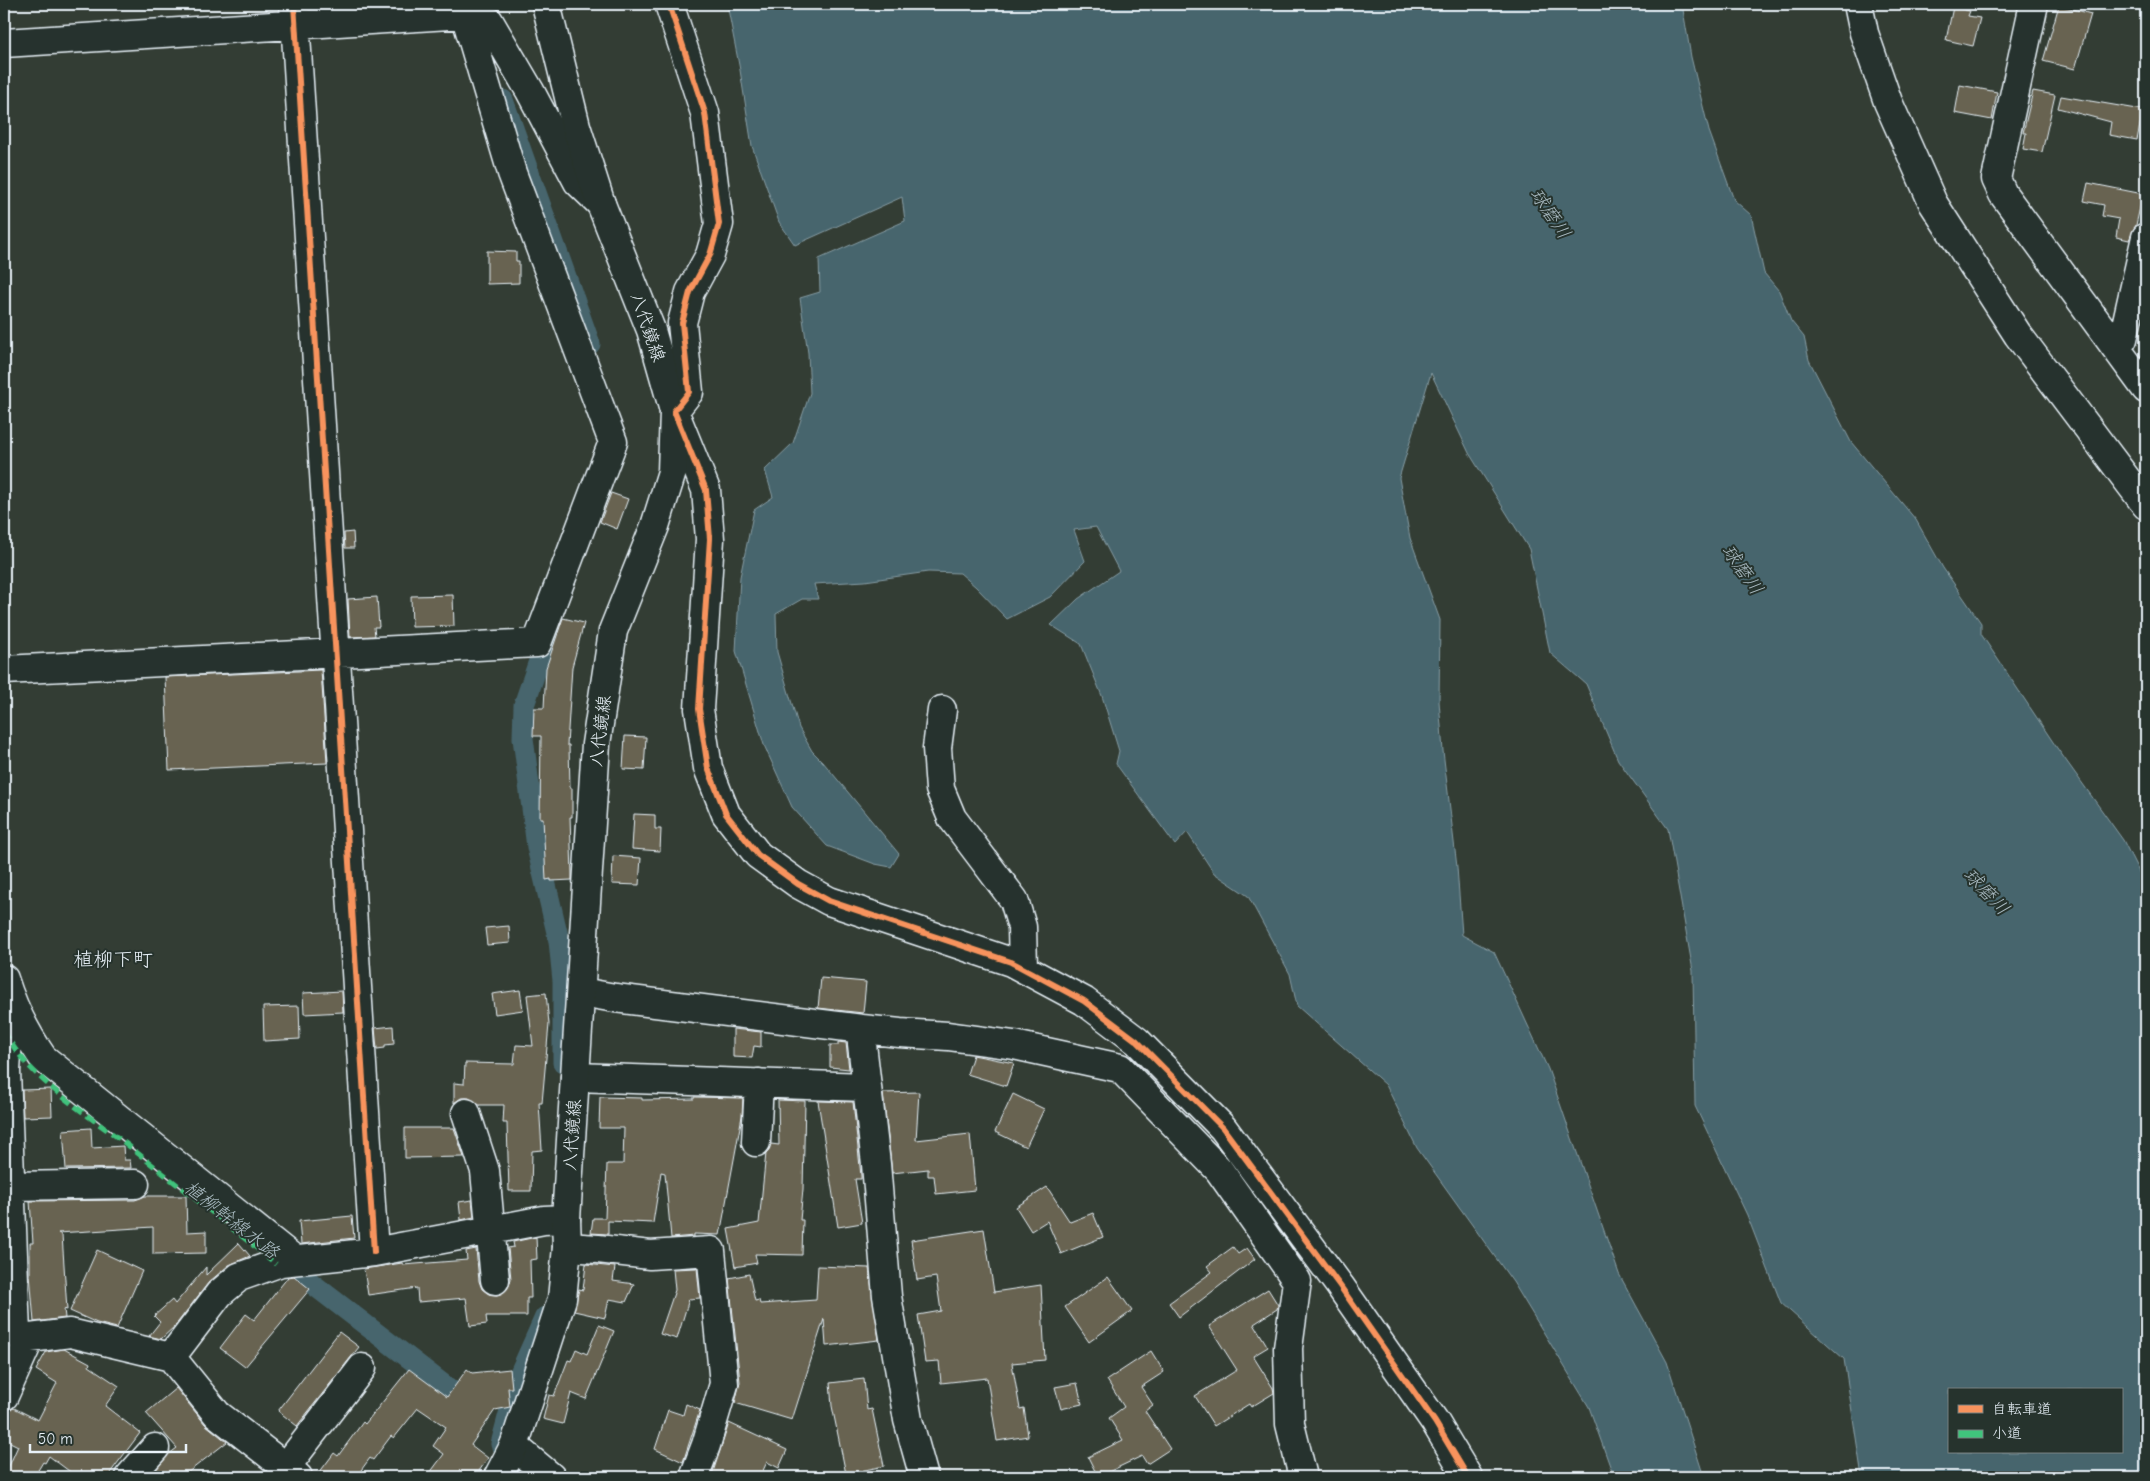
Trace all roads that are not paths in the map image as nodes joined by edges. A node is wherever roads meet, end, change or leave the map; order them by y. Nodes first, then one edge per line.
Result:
1 (546, 4) edge
2 (669, 4) edge
3 (1858, 4) edge
4 (2034, 4) edge
5 (295, 14) edge
6 (465, 14) junction
7 (4, 43) edge
8 (601, 204) junction
9 (2146, 237) edge
10 (2116, 348) junction
11 (2146, 389) edge
12 (674, 411) junction
13 (2146, 505) edge
14 (336, 653) junction
15 (4, 670) edge
16 (942, 710) dead end
17 (1023, 968) junction
18 (4, 978) edge
19 (581, 992) junction
20 (862, 1029) junction
21 (16, 1034) junction
22 (1120, 1068) junction
23 (575, 1077) junction
24 (759, 1084) junction
25 (866, 1088) junction
26 (466, 1113) dead end
27 (1223, 1128) junction
28 (756, 1142) dead end
29 (135, 1184) dead end
30 (8, 1199) edge
31 (566, 1219) junction
32 (490, 1232) junction
33 (567, 1247) junction
34 (374, 1252) junction
35 (295, 1260) junction
36 (495, 1280) dead end
37 (17, 1334) edge
38 (171, 1357) junction
39 (362, 1368) dead end
40 (4, 1396) edge
41 (514, 1446) junction
42 (155, 1448) dead end
43 (292, 1472) edge
44 (129, 1477) edge
45 (498, 1477) edge
46 (551, 1477) edge
47 (694, 1477) edge
48 (924, 1477) edge
49 (1303, 1477) edge
50 (1468, 1477) edge

1 - 8 street, 八代鏡線
2 - 12 street
3 - 13 street
4 - 10 street
5 - 6 street
5 - 7 street
5 - 14 street
6 - 8 street
6 - 14 street
8 - 12 street, 八代鏡線
9 - 10 street
10 - 11 street
12 - 17 street
12 - 19 street, 八代鏡線
14 - 15 street
14 - 34 street
16 - 17 street
17 - 27 street
18 - 21 street
19 - 20 street
19 - 23 street, 八代鏡線
20 - 22 street
20 - 25 street
21 - 30 street
21 - 35 street
22 - 27 street
22 - 49 street
23 - 24 street
23 - 31 street, 八代鏡線
24 - 25 street
24 - 28 street
25 - 48 street
26 - 32 street
27 - 50 street
29 - 30 street
30 - 37 street
31 - 32 street
31 - 33 street, 八代鏡線
32 - 34 street
32 - 36 street
33 - 41 street, 八代鏡線
33 - 47 street
34 - 35 street
35 - 38 street
37 - 38 street
37 - 40 street
38 - 43 street
39 - 43 street
41 - 45 street, 八代鏡線
41 - 46 street
42 - 44 street

